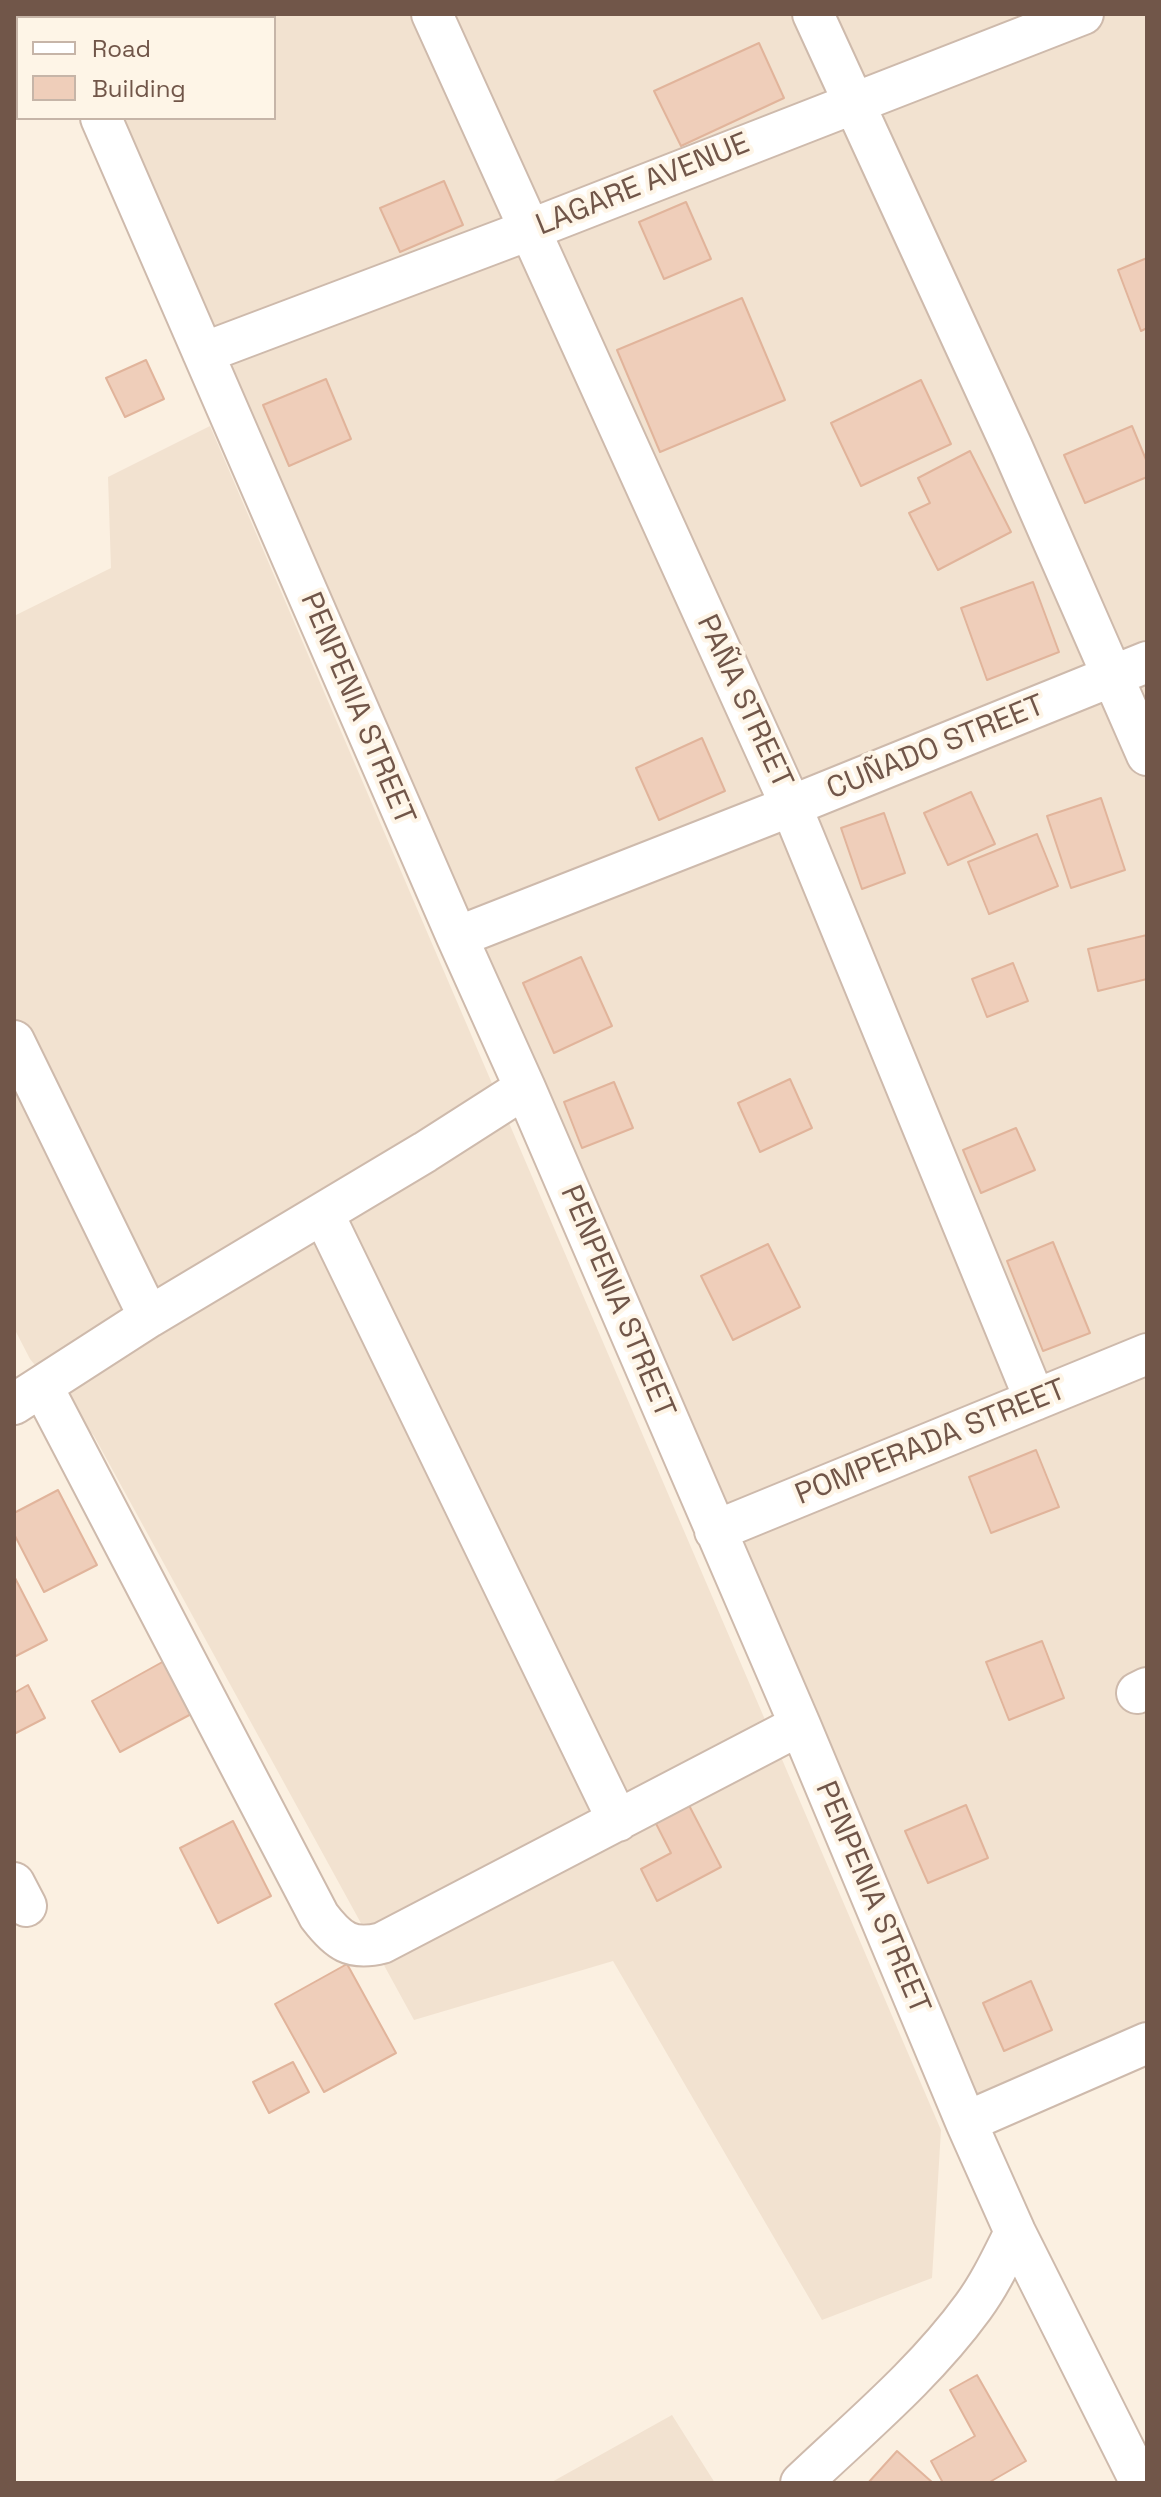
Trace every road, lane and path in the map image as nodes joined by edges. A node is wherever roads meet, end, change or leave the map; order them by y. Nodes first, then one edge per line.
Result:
1 (432, 14) edge
2 (813, 14) edge
3 (1083, 14) edge
4 (854, 102) junction
5 (102, 120) edge
6 (529, 230) junction
7 (203, 353) junction
8 (1130, 669) edge
9 (1147, 755) edge
10 (791, 806) junction
11 (457, 937) junction
12 (14, 1041) edge
13 (525, 1088) junction
14 (323, 1213) junction
15 (149, 1317) junction
16 (1147, 1354) edge
17 (28, 1395) edge
18 (1035, 1400) junction
19 (715, 1531) junction
20 (800, 1725) junction
21 (618, 1821) junction
22 (1147, 2043) edge
23 (966, 2122) junction
24 (1015, 2232) junction
25 (801, 2483) edge
26 (1141, 2483) edge

1 - 6 street, PAÑA STREET
2 - 4 street
3 - 4 street, LAGARE AVENUE
4 - 6 street, LAGARE AVENUE
4 - 8 street
5 - 7 street, PENPENIA STREET
6 - 7 street, LAGARE AVENUE
6 - 10 street, PAÑA STREET
7 - 11 street, PENPENIA STREET
8 - 9 street
8 - 10 street, CUÑADO STREET
10 - 11 street, CUÑADO STREET
10 - 18 street, PAÑA STREET
11 - 13 street, PENPENIA STREET
12 - 15 street
13 - 14 street
13 - 19 street, PENPENIA STREET
14 - 15 street
14 - 21 street
15 - 17 street
16 - 18 street, POMPERADA STREET
17 - 21 street
18 - 19 street, POMPERADA STREET
19 - 20 street, PENPENIA STREET
20 - 21 street
20 - 23 street, PENPENIA STREET
22 - 23 street
23 - 24 street, PENPENIA STREET
24 - 25 street
24 - 26 street, PENPENIA STREET

